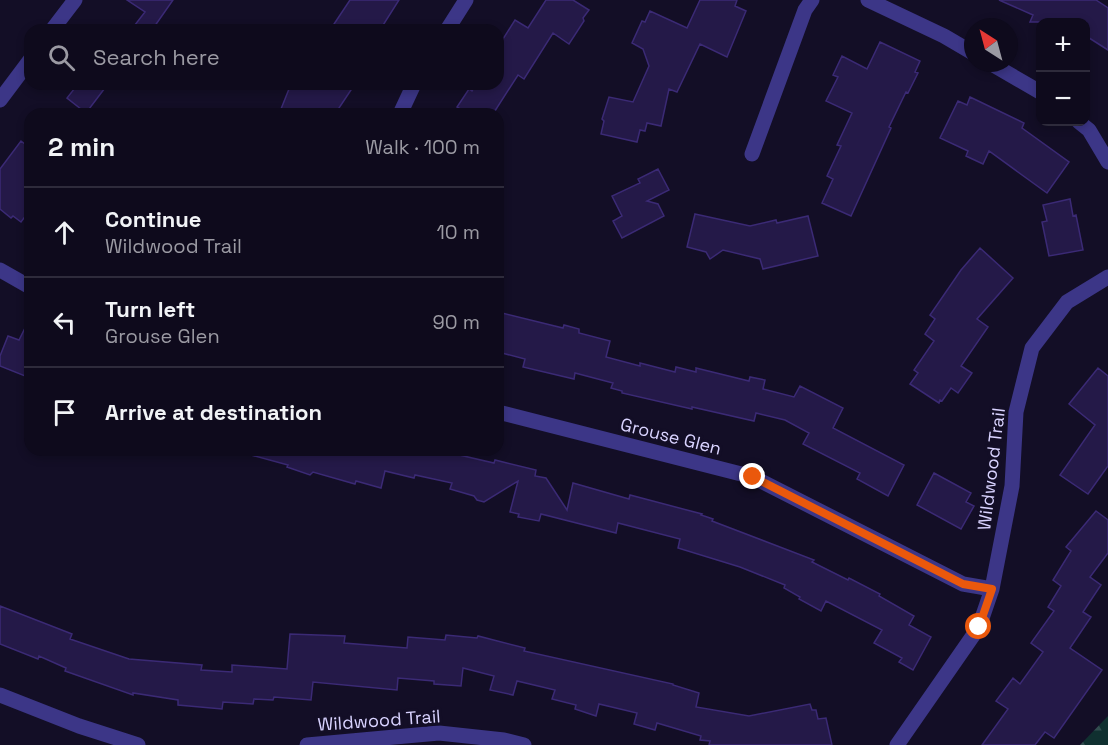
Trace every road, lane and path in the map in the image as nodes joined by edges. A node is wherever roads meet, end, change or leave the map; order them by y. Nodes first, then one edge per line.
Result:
1 (75, 0) edge
2 (466, 0) edge
3 (812, 0) edge
4 (868, 0) edge
5 (57, 24) edge
6 (451, 24) edge
7 (964, 48) edge
8 (24, 68) edge
9 (1006, 72) edge
10 (1036, 89) edge
11 (411, 90) edge
12 (0, 100) edge
13 (403, 108) edge
14 (1084, 126) edge
15 (752, 154) dead end
16 (1108, 162) edge
17 (0, 270) edge
18 (1108, 278) edge
19 (24, 284) edge
20 (504, 414) edge
21 (992, 589) junction
22 (0, 695) edge
23 (138, 745) edge
24 (307, 745) edge
25 (524, 745) edge
26 (897, 745) edge

1 - 5 street
2 - 6 street
3 - 15 street
4 - 7 street
8 - 12 street
9 - 10 street
11 - 13 street
14 - 16 street
17 - 19 street
18 - 21 street, Wildwood Trail
20 - 21 street, Grouse Glen
21 - 26 street, Wildwood Trail
22 - 23 street
24 - 25 street, Wildwood Trail

